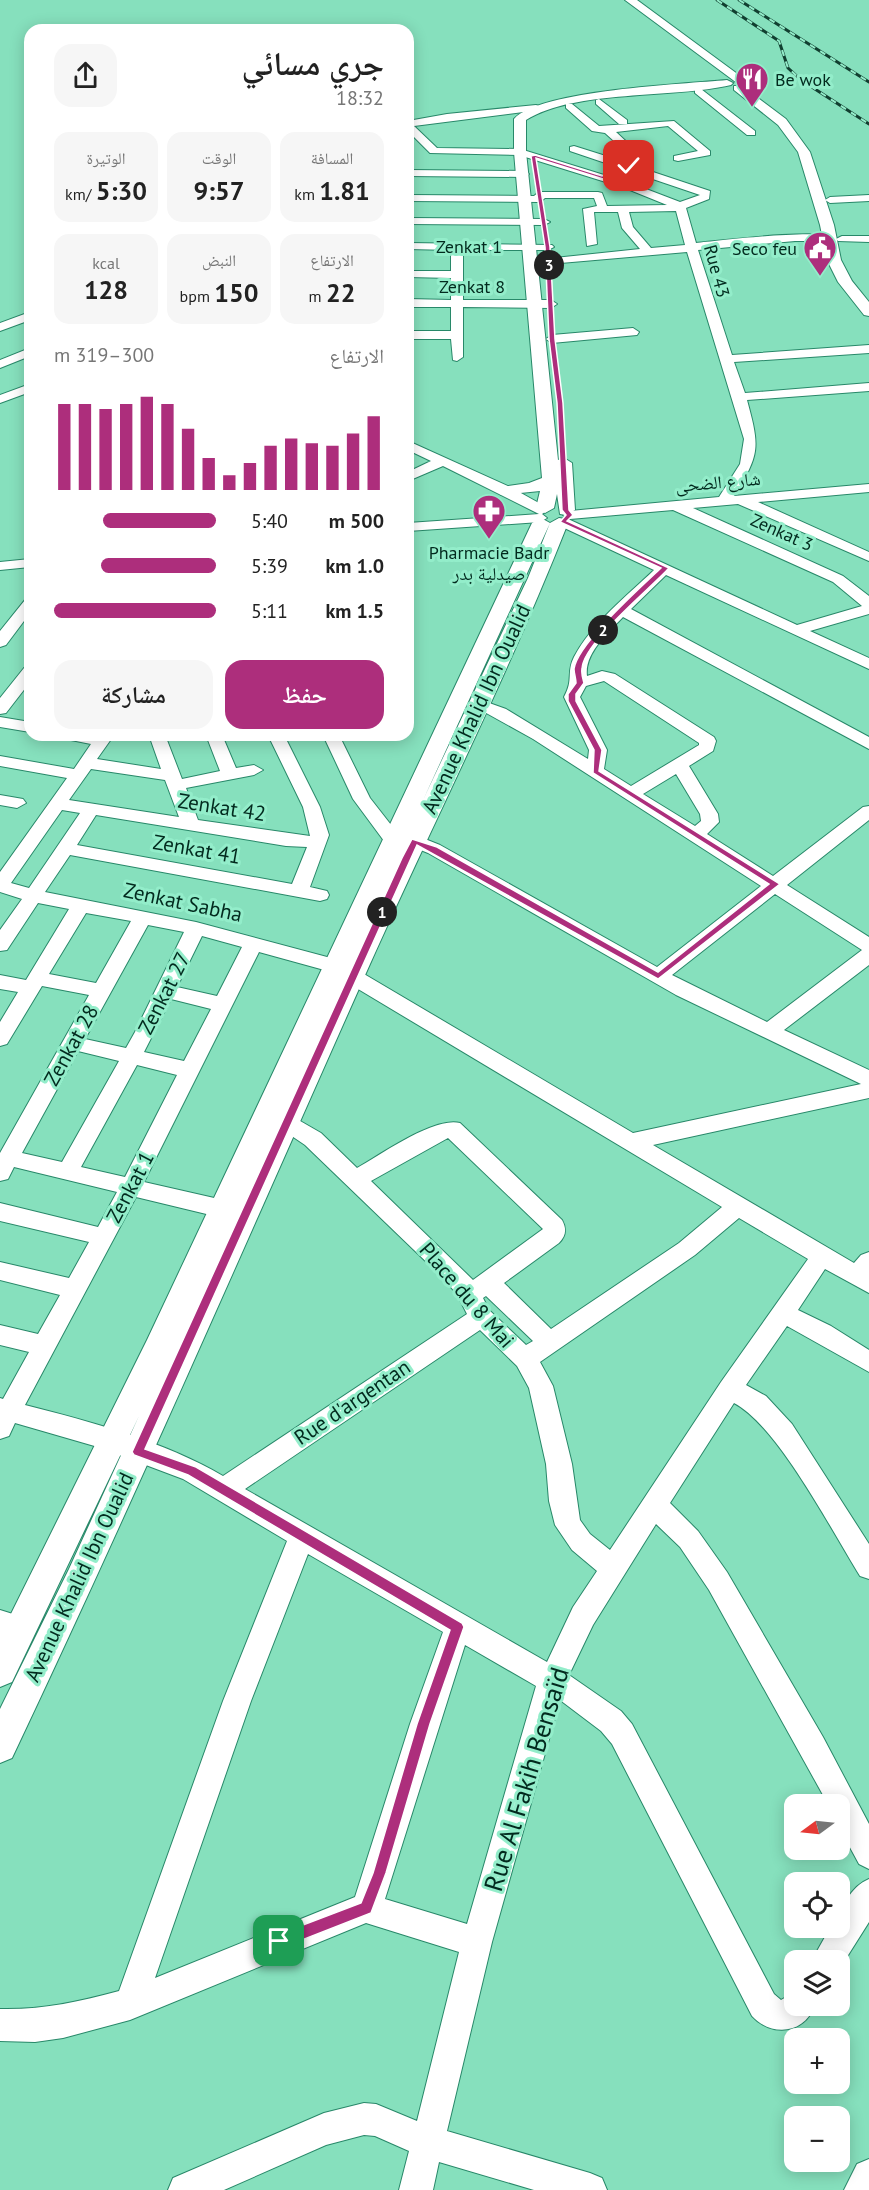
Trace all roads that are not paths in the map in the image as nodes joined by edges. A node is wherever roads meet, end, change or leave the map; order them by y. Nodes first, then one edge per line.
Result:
1 (619, 0) edge
2 (630, 0) edge
3 (736, 84) junction
4 (698, 91) junction
5 (599, 102) junction
6 (569, 106) junction
7 (536, 108) junction
8 (623, 122) dead end
9 (414, 124) edge
10 (609, 130) junction
11 (414, 131) edge
12 (751, 133) dead end
13 (574, 149) dead end
14 (527, 154) junction
15 (678, 158) dead end
16 (629, 166) junction
17 (414, 173) edge
18 (524, 174) junction
19 (603, 177) junction
20 (414, 198) edge
21 (535, 198) junction
22 (869, 198) edge
23 (830, 200) junction
24 (680, 207) junction
25 (603, 208) junction
26 (623, 208) junction
27 (414, 221) edge
28 (528, 222) junction
29 (544, 222) junction
30 (835, 239) junction
31 (869, 239) edge
32 (414, 246) edge
33 (457, 246) junction
34 (530, 247) junction
35 (692, 247) junction
36 (648, 252) junction
37 (548, 254) junction
38 (579, 258) junction
39 (414, 274) edge
40 (457, 275) junction
41 (414, 303) edge
42 (457, 304) junction
43 (543, 304) junction
44 (867, 304) edge
45 (24, 320) edge
46 (0, 327) edge
47 (633, 332) dead end
48 (414, 335) edge
49 (457, 335) junction
50 (547, 335) junction
51 (869, 349) edge
52 (24, 354) edge
53 (457, 357) dead end
54 (726, 359) junction
55 (0, 364) edge
56 (869, 387) edge
57 (24, 390) edge
58 (558, 392) dead end
59 (14, 394) junction
60 (740, 397) junction
61 (0, 399) edge
62 (24, 399) edge
63 (560, 414) dead end
64 (414, 448) edge
65 (443, 461) junction
66 (414, 474) edge
67 (551, 480) junction
68 (869, 488) edge
69 (507, 491) junction
70 (741, 500) junction
71 (724, 501) junction
72 (674, 505) junction
73 (553, 516) junction
74 (414, 527) edge
75 (869, 557) edge
76 (24, 564) edge
77 (0, 566) edge
78 (665, 568) junction
79 (869, 604) edge
80 (869, 609) edge
81 (622, 610) junction
82 (24, 611) edge
83 (14, 624) junction
84 (24, 626) edge
85 (796, 630) junction
86 (0, 642) edge
87 (869, 664) edge
88 (580, 683) junction
89 (15, 688) edge
90 (478, 704) junction
91 (0, 710) edge
92 (0, 722) edge
93 (24, 726) edge
94 (102, 741) edge
95 (159, 741) edge
96 (216, 741) edge
97 (279, 741) edge
98 (334, 741) edge
99 (869, 744) edge
100 (0, 761) edge
101 (680, 765) junction
102 (83, 769) junction
103 (254, 770) dead end
104 (595, 772) junction
105 (230, 774) junction
106 (174, 781) junction
107 (630, 794) junction
108 (59, 804) junction
109 (91, 810) junction
110 (865, 818) edge
111 (190, 824) junction
112 (696, 835) junction
113 (401, 839) junction
114 (318, 842) junction
115 (67, 849) junction
116 (775, 884) junction
117 (0, 886) edge
118 (299, 891) junction
119 (320, 895) dead end
120 (33, 896) junction
121 (81, 905) junction
122 (143, 917) junction
123 (196, 928) junction
124 (254, 942) junction
125 (0, 945) edge
126 (869, 946) edge
127 (869, 955) edge
128 (344, 971) junction
129 (658, 976) junction
130 (0, 982) edge
131 (35, 983) junction
132 (101, 991) junction
133 (165, 992) junction
134 (224, 1005) junction
135 (7, 1016) edge
136 (769, 1031) junction
137 (0, 1039) edge
138 (73, 1043) junction
139 (131, 1057) junction
140 (189, 1070) junction
141 (869, 1079) edge
142 (869, 1089) edge
143 (288, 1122) junction
144 (630, 1142) junction
145 (5, 1165) edge
146 (68, 1171) junction
147 (354, 1179) junction
148 (132, 1186) junction
149 (738, 1206) junction
150 (223, 1209) junction
151 (0, 1212) edge
152 (103, 1237) junction
153 (822, 1256) junction
154 (0, 1271) edge
155 (865, 1274) edge
156 (75, 1288) junction
157 (479, 1288) junction
158 (782, 1313) junction
159 (481, 1317) junction
160 (0, 1335) edge
161 (550, 1343) junction
162 (45, 1346) junction
163 (525, 1359) junction
164 (869, 1362) edge
165 (730, 1389) junction
166 (3, 1416) edge
167 (125, 1447) junction
168 (225, 1489) junction
169 (655, 1505) junction
170 (302, 1537) junction
171 (869, 1567) edge
172 (613, 1568) junction
173 (11, 1626) edge
174 (458, 1627) junction
175 (0, 1671) edge
176 (552, 1681) junction
177 (0, 1746) edge
178 (869, 1854) edge
179 (869, 1894) edge
180 (366, 1908) junction
181 (477, 1942) junction
182 (833, 1950) edge
183 (130, 2004) junction
184 (784, 2014) edge
185 (0, 2025) edge
186 (427, 2142) junction
187 (869, 2176) edge
188 (185, 2190) edge
189 (416, 2190) edge
190 (590, 2190) edge
191 (861, 2190) edge

1 - 3 main road
2 - 3 main road
3 - 4 main road, Avenue Khalid Ibn Oualid
3 - 7 main road
3 - 23 main road
3 - 30 main road
4 - 5 main road, Avenue Khalid Ibn Oualid
4 - 12 street
5 - 6 main road, Avenue Khalid Ibn Oualid
5 - 8 street
6 - 10 street
6 - 14 main road, Avenue Khalid Ibn Oualid
7 - 9 street
7 - 14 main road, Avenue Khalid Ibn Oualid
10 - 15 street
10 - 16 street
11 - 14 street
13 - 16 street
14 - 18 main road, Avenue Khalid Ibn Oualid
14 - 19 street
14 - 21 main road, Avenue Khalid Ibn Oualid
16 - 19 street
16 - 24 street
17 - 18 street
18 - 21 main road, Avenue Khalid Ibn Oualid
19 - 24 street
20 - 21 street
21 - 25 street
21 - 28 main road, Avenue Khalid Ibn Oualid
21 - 29 main road, Avenue Khalid Ibn Oualid
22 - 23 street
23 - 30 main road
24 - 26 street
24 - 35 street, Rue 43
25 - 26 street
25 - 38 street
26 - 36 street
27 - 28 street
28 - 29 street
28 - 34 main road, Avenue Khalid Ibn Oualid
29 - 37 main road, Avenue Khalid Ibn Oualid
30 - 31 street, Zenkat 1
30 - 35 street, Zenkat 1
30 - 44 main road
32 - 33 street, Zenkat 1
33 - 34 street, Zenkat 1
33 - 40 street
34 - 37 street, Zenkat 1
34 - 43 main road, Avenue Khalid Ibn Oualid
35 - 36 street, Zenkat 1
35 - 54 street, Rue 43
36 - 38 street, Zenkat 1
37 - 38 street, Zenkat 1
37 - 43 main road, Avenue Khalid Ibn Oualid
39 - 40 street
40 - 42 street
41 - 42 street, Zenkat 8
42 - 43 street, Zenkat 8
42 - 49 street
43 - 50 main road, Avenue Khalid Ibn Oualid
45 - 46 street
47 - 50 street
48 - 49 street
49 - 53 street
50 - 58 main road, Avenue Khalid Ibn Oualid
50 - 67 main road, Avenue Khalid Ibn Oualid
51 - 54 street
52 - 55 street
54 - 60 street, Rue 43
56 - 60 street
57 - 59 street
59 - 61 street
59 - 62 street
60 - 71 street, Rue 43
63 - 73 main road, Avenue Khalid Ibn Oualid
64 - 65 street
65 - 66 street
65 - 69 street
67 - 69 main road
67 - 73 main road, Avenue Khalid Ibn Oualid
68 - 70 street, شارع الضحى
69 - 73 street
70 - 71 street, شارع الضحى
70 - 75 street
71 - 72 street, شارع الضحى
72 - 73 street, شارع الضحى
72 - 79 street, Zenkat 3
73 - 74 street, شارع الضحى
73 - 78 street
73 - 90 main road, Avenue Khalid Ibn Oualid
73 - 113 main road, Avenue Khalid Ibn Oualid
76 - 77 street
78 - 81 street
78 - 85 street
80 - 85 street
81 - 88 street
81 - 99 street
82 - 83 street
83 - 84 street
83 - 86 street
85 - 87 street
88 - 101 street
88 - 104 street
89 - 91 street
90 - 104 street
90 - 113 main road, Avenue Khalid Ibn Oualid
92 - 93 street
94 - 102 street
95 - 106 street
96 - 105 street
97 - 114 street
98 - 113 street
100 - 102 street
101 - 107 street
101 - 112 street
102 - 106 street
102 - 108 street
103 - 105 street
104 - 107 street
105 - 106 street
106 - 111 street
107 - 112 street
108 - 109 street, Zenkat 42
108 - 117 street
109 - 111 street, Zenkat 42
109 - 115 street
110 - 116 street
111 - 114 street, Zenkat 42
112 - 116 street
113 - 128 main road, Avenue Khalid Ibn Oualid
113 - 129 street
114 - 118 street
115 - 118 street, Zenkat 41
115 - 120 street
116 - 126 street
116 - 129 street
117 - 120 street, Zenkat Sabha
118 - 119 street, Zenkat 41
120 - 121 street, Zenkat Sabha
120 - 125 street
121 - 122 street, Zenkat Sabha
121 - 131 street
122 - 123 street, Zenkat Sabha
122 - 132 street, Zenkat 28
123 - 124 street, Zenkat Sabha
123 - 133 street, Zenkat 27
124 - 128 street, Zenkat Sabha
124 - 134 street, Zenkat 1
127 - 136 street
128 - 143 main road, Avenue Khalid Ibn Oualid
128 - 144 street, Zenkat Sabha
128 - 150 main road, Avenue Khalid Ibn Oualid
129 - 136 street
130 - 131 street
131 - 132 street
131 - 135 street
132 - 138 street, Zenkat 28
133 - 134 street
133 - 139 street, Zenkat 27
134 - 140 street, Zenkat 1
135 - 137 street
136 - 141 street
138 - 139 street, Zenkat 27
138 - 145 street, Zenkat 28
139 - 140 street, Zenkat 27
139 - 146 street, Zenkat 27
140 - 148 street, Zenkat 1
142 - 144 street
143 - 147 street, Place du 8 Mai
143 - 167 main road, Avenue Khalid Ibn Oualid
144 - 149 street, Zenkat Sabha
145 - 146 street
146 - 148 street
147 - 157 street, Place du 8 Mai
147 - 157 street
148 - 150 street
148 - 152 street, Zenkat 1
149 - 153 street, Zenkat Sabha
149 - 161 street
150 - 167 main road, Avenue Khalid Ibn Oualid
151 - 152 street
152 - 156 street, Zenkat 1
153 - 155 street, Zenkat Sabha
153 - 158 street, Rue Al Fakih Bensaïd
154 - 156 street
156 - 162 street, Zenkat 1
157 - 159 street, Place du 8 Mai
157 - 161 street
158 - 164 street
158 - 165 street, Rue Al Fakih Bensaïd
159 - 163 street, Place du 8 Mai
159 - 168 street, Rue d'argentan
160 - 162 street
161 - 163 street
162 - 166 street, Zenkat 1
163 - 172 street, Place du 8 Mai
165 - 169 street, Rue Al Fakih Bensaïd
165 - 171 street
166 - 167 street
167 - 168 street
167 - 173 main road, Avenue Khalid Ibn Oualid
167 - 177 main road, Avenue Khalid Ibn Oualid
168 - 170 street
169 - 172 street, Rue Al Fakih Bensaïd
169 - 178 street
170 - 174 street
170 - 183 street
172 - 176 street, Rue Al Fakih Bensaïd
173 - 175 main road, Avenue Khalid Ibn Oualid
174 - 176 street
174 - 180 street
176 - 181 street, Rue Al Fakih Bensaïd
176 - 184 street
179 - 182 street
180 - 181 street
180 - 183 street
181 - 186 street, Rue Al Fakih Bensaïd
183 - 185 street
186 - 188 street
186 - 189 street, Rue Al Fakih Bensaïd
186 - 190 street
187 - 191 street

